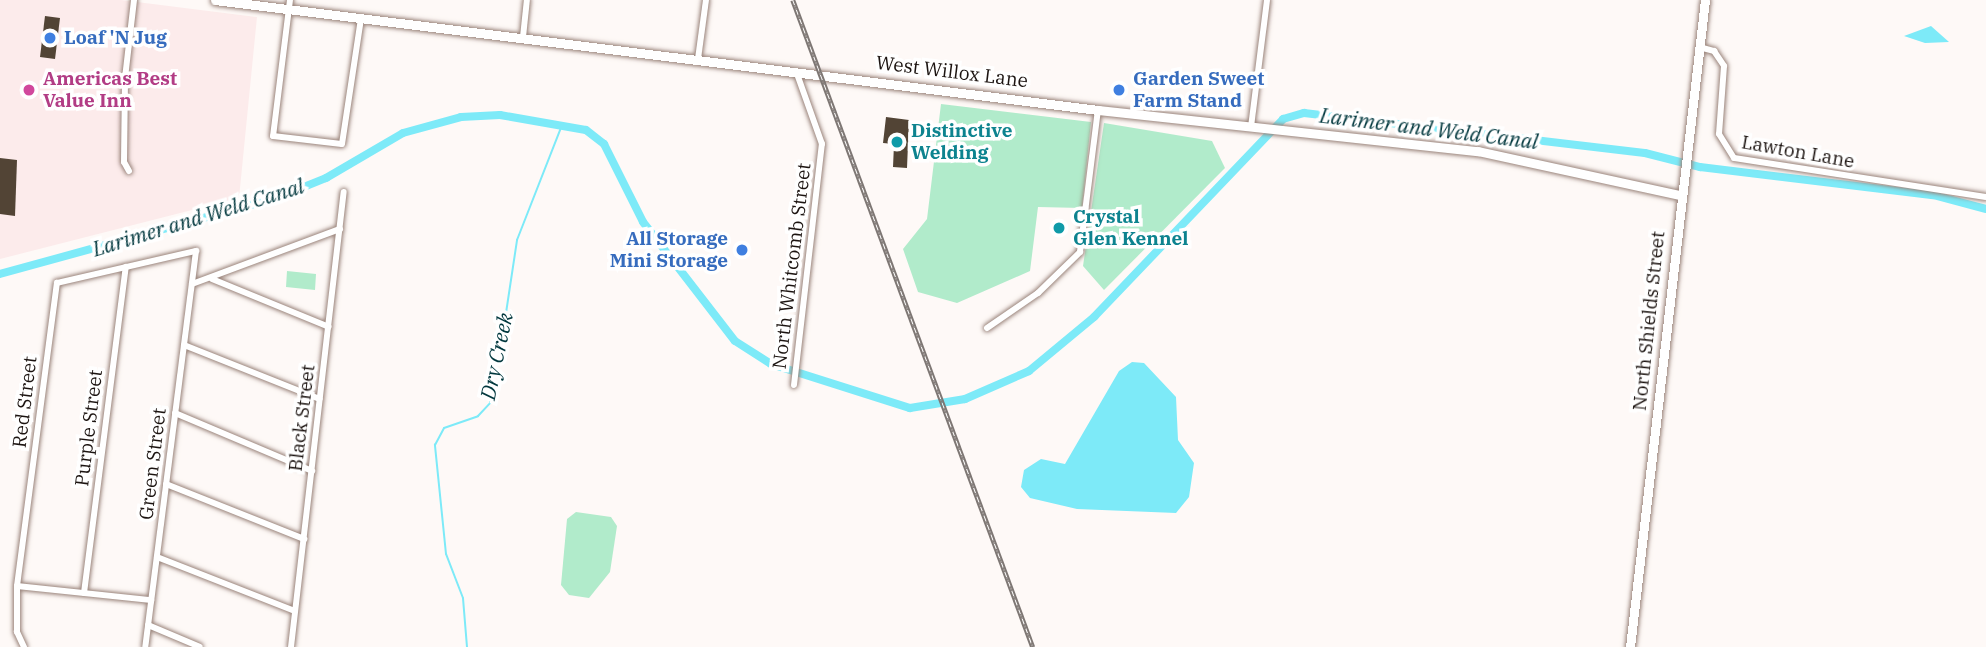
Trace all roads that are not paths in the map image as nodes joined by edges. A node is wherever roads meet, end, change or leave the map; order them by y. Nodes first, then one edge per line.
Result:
1 (134, 0) edge
2 (215, 0) edge
3 (527, 0) edge
4 (706, 0) edge
5 (1267, 0) edge
6 (1705, 0) edge
7 (289, 5) edge
8 (361, 18) junction
9 (523, 37) junction
10 (1699, 47) junction
11 (698, 59) junction
12 (796, 71) junction
13 (1098, 110) junction
14 (1251, 127) junction
15 (129, 171) dead end
16 (344, 192) dead end
17 (1681, 195) junction
18 (1986, 197) edge
19 (340, 229) junction
20 (126, 267) junction
21 (212, 279) junction
22 (191, 284) junction
23 (329, 327) junction
24 (986, 328) dead end
25 (184, 345) junction
26 (794, 385) dead end
27 (320, 400) junction
28 (175, 413) junction
29 (312, 471) junction
30 (166, 484) junction
31 (304, 540) junction
32 (157, 557) junction
33 (17, 586) junction
34 (84, 593) junction
35 (151, 600) junction
36 (296, 611) junction
37 (148, 625) junction
38 (24, 647) edge
39 (145, 647) edge
40 (200, 647) edge
41 (291, 647) edge
42 (1630, 647) edge

1 - 15 street
2 - 7 main road, West Willox Lane
3 - 9 street
4 - 11 street
5 - 14 street
6 - 10 main road, North Shields Street
7 - 8 main road, West Willox Lane
7 - 8 street
8 - 9 main road, West Willox Lane
9 - 11 main road, West Willox Lane
10 - 17 main road, North Shields Street
10 - 18 street, Lawton Lane
11 - 12 main road, West Willox Lane
12 - 13 main road, West Willox Lane
12 - 26 street, North Whitcomb Street
13 - 14 main road, West Willox Lane
13 - 24 street
14 - 17 main road, West Willox Lane
16 - 19 street, Black Street
17 - 42 main road, North Shields Street
19 - 21 street
19 - 23 street, Black Street
20 - 22 street, Green Street
20 - 33 street, Red Street
20 - 34 street, Purple Street
21 - 22 street
21 - 23 street
22 - 25 street, Green Street
23 - 27 street, Black Street
25 - 27 street
25 - 28 street, Green Street
27 - 29 street, Black Street
28 - 29 street
28 - 30 street, Green Street
29 - 31 street, Black Street
30 - 31 street
30 - 32 street, Green Street
31 - 36 street, Black Street
32 - 35 street, Green Street
32 - 36 street
33 - 34 street
33 - 38 street, Red Street
34 - 35 street
35 - 37 street, Green Street
36 - 41 street, Black Street
37 - 39 street, Green Street
37 - 40 street

